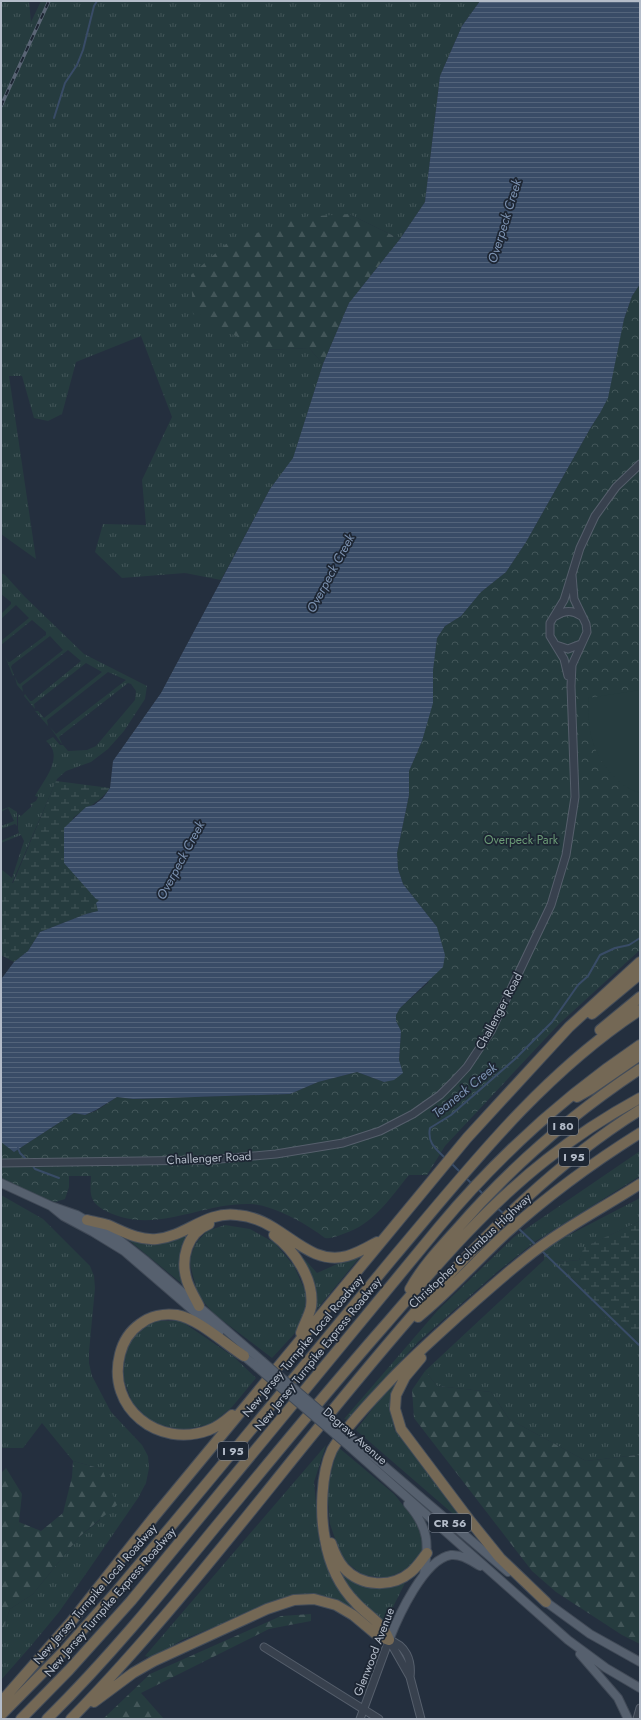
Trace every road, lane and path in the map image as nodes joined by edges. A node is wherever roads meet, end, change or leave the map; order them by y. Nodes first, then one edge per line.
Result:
1 (640, 464) edge
2 (572, 575) junction
3 (555, 616) junction
4 (581, 616) junction
5 (581, 644) junction
6 (556, 645) junction
7 (570, 686) junction
8 (640, 962) edge
9 (640, 974) edge
10 (640, 997) edge
11 (640, 1010) edge
12 (640, 1045) edge
13 (640, 1055) edge
14 (566, 1066) junction
15 (532, 1068) junction
16 (640, 1069) edge
17 (640, 1098) edge
18 (552, 1110) junction
19 (640, 1110) edge
20 (640, 1134) edge
21 (1, 1164) edge
22 (1, 1183) edge
23 (640, 1185) edge
24 (51, 1206) junction
25 (88, 1220) junction
26 (382, 1239) junction
27 (199, 1306) junction
28 (396, 1312) junction
29 (456, 1319) junction
30 (396, 1334) junction
31 (295, 1345) junction
32 (244, 1356) junction
33 (259, 1364) junction
34 (250, 1399) junction
35 (352, 1444) junction
36 (382, 1475) junction
37 (323, 1510) junction
38 (427, 1553) junction
39 (424, 1574) junction
40 (494, 1575) junction
41 (546, 1602) junction
42 (389, 1640) junction
43 (568, 1640) junction
44 (264, 1647) dead end
45 (640, 1662) edge
46 (640, 1688) edge
47 (1, 1702) edge
48 (640, 1708) edge
49 (364, 1709) junction
50 (1, 1715) edge
51 (72, 1718) edge
52 (21, 1719) edge
53 (47, 1719) edge
54 (360, 1719) edge
55 (379, 1719) edge
56 (421, 1719) edge
57 (628, 1719) edge
58 (637, 1719) edge

1 - 2 street, Challenger Road
2 - 3 street, Challenger Road
2 - 4 street, Challenger Road
3 - 4 street
3 - 6 street, Challenger Road
4 - 5 street, Challenger Road
5 - 6 street
5 - 7 street, Challenger Road
6 - 7 street, Challenger Road
7 - 21 street, Challenger Road
8 - 15 highway
9 - 15 highway
10 - 14 highway
11 - 14 highway, New Jersey Turnpike Local Roadway / I 95
12 - 18 highway, New Jersey Turnpike Express Roadway / I 95
13 - 18 highway, I 80
14 - 50 highway, New Jersey Turnpike Local Roadway / I 95
15 - 26 highway
16 - 28 highway, Christopher Columbus Highway / I 80
17 - 28 highway, I 95
18 - 52 highway, New Jersey Turnpike Express Roadway / I 95
19 - 30 highway, I 95
20 - 30 highway, Christopher Columbus Highway
22 - 24 main road, Degraw Avenue / CR 56
23 - 29 highway
24 - 25 main road, Degraw Avenue / CR 56
24 - 32 main road, Degraw Avenue / CR 56
25 - 26 highway
25 - 27 main road, Degraw Avenue / CR 56
26 - 31 highway
27 - 31 highway
27 - 33 main road, Degraw Avenue / CR 56
28 - 53 highway, I 95
29 - 37 highway
29 - 41 highway
30 - 51 highway, I 95
31 - 34 highway
32 - 33 main road, Degraw Avenue / CR 56
32 - 34 highway
33 - 35 main road, Degraw Avenue / CR 56, bridge
34 - 47 highway
35 - 36 main road, Degraw Avenue / CR 56
35 - 41 main road, Degraw Avenue / CR 56
36 - 38 main road, Glenwood Avenue
36 - 40 main road, Degraw Avenue / CR 56
37 - 38 highway
37 - 42 highway
38 - 39 main road, Glenwood Avenue
39 - 40 main road, Glenwood Avenue
39 - 42 main road, Glenwood Avenue
40 - 43 main road, Degraw Avenue / CR 56
41 - 45 main road, Degraw Avenue / CR 56
42 - 49 street, Glenwood Avenue
42 - 51 highway
42 - 56 street
43 - 46 main road, Degraw Avenue / CR 56
43 - 57 main road
44 - 49 street
48 - 58 street
49 - 54 street, Glenwood Avenue
49 - 55 street

